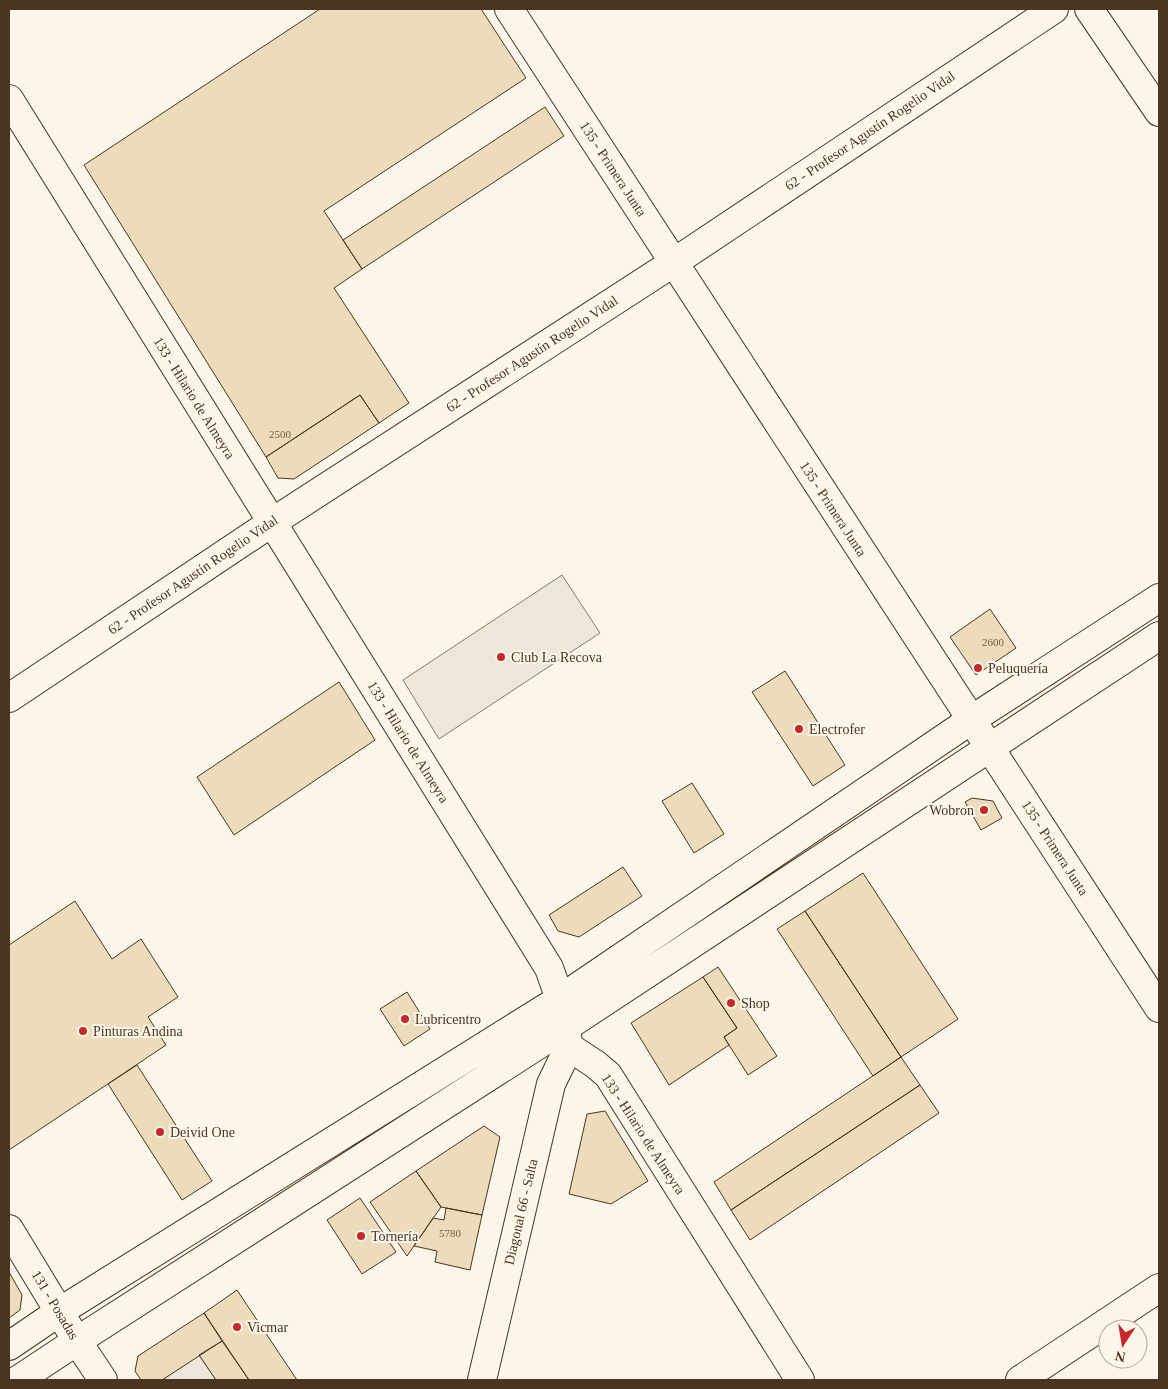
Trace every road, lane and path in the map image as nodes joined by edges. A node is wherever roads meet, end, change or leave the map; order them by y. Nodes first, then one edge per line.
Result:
1 (509, 9) edge
2 (1054, 9) edge
3 (1089, 9) edge
4 (9, 99) edge
5 (1159, 112) edge
6 (673, 263) junction
7 (271, 523) junction
8 (1159, 598) edge
9 (1159, 636) edge
10 (9, 698) edge
11 (971, 720) junction
12 (990, 748) junction
13 (560, 999) junction
14 (1159, 1008) edge
15 (567, 1037) junction
16 (9, 1229) edge
17 (1159, 1288) edge
18 (59, 1312) junction
19 (76, 1341) junction
20 (9, 1346) edge
21 (18, 1380) edge
22 (103, 1380) edge
23 (482, 1380) edge
24 (800, 1380) edge
25 (1020, 1380) edge

1 - 6 street, 135 - Primera Junta
2 - 6 street, 62 - Profesor Agustín Rogelio Vidal
3 - 5 street
4 - 7 street, 133 - Hilario de Almeyra
6 - 7 street, 62 - Profesor Agustín Rogelio Vidal
6 - 11 street, 135 - Primera Junta
7 - 10 street, 62 - Profesor Agustín Rogelio Vidal
7 - 13 street, 133 - Hilario de Almeyra
8 - 11 street
9 - 12 street
11 - 12 street, 135 - Primera Junta
11 - 13 street
12 - 14 street, 135 - Primera Junta
12 - 15 street
13 - 15 street, 133 - Hilario de Almeyra
13 - 18 street
15 - 19 street
15 - 23 street, Diagonal 66 - Salta
15 - 24 street, 133 - Hilario de Almeyra
16 - 18 street, 131 - Posadas
17 - 25 street
18 - 19 street, 131 - Posadas
18 - 20 street
19 - 21 street
19 - 22 street, 131 - Posadas

